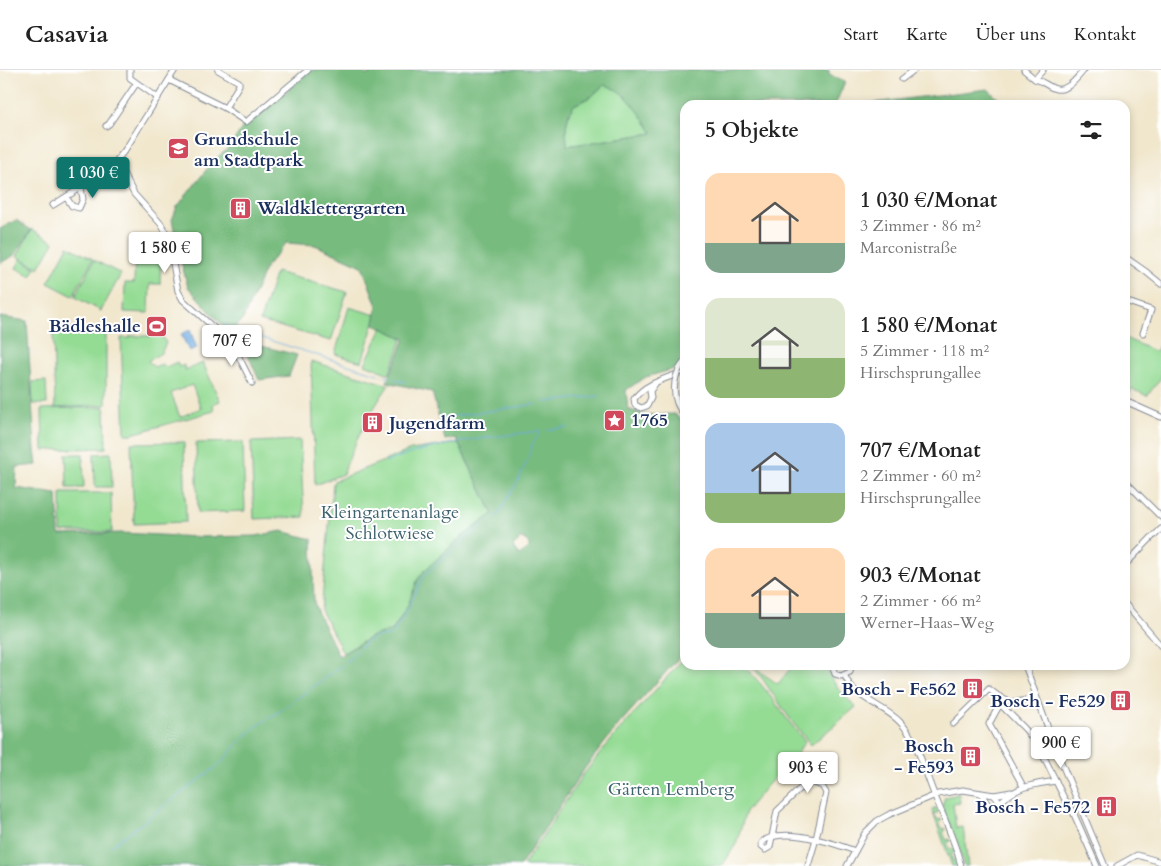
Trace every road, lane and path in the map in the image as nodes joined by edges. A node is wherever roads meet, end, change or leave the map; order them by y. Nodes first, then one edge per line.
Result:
1 (130, 70) edge
2 (175, 70) edge
3 (218, 70) edge
4 (308, 70) edge
5 (914, 70) edge
6 (1024, 70) edge
7 (1043, 70) edge
8 (1084, 70) edge
9 (902, 79) dead end
10 (1034, 79) junction
11 (169, 80) junction
12 (136, 84) junction
13 (158, 98) junction
14 (225, 108) junction
15 (106, 126) dead end
16 (115, 163) junction
17 (81, 188) junction
18 (66, 197) junction
19 (53, 205) dead end
20 (1130, 260) edge
21 (1161, 284) edge
22 (1130, 303) edge
23 (1143, 333) dead end
24 (680, 368) edge
25 (680, 374) edge
26 (252, 383) dead end
27 (655, 384) junction
28 (1130, 403) edge
29 (680, 408) edge
30 (1161, 416) edge
31 (1130, 486) edge
32 (1161, 517) edge
33 (1161, 529) edge
34 (1130, 560) edge
35 (1130, 610) edge
36 (1161, 646) edge
37 (834, 670) edge
38 (850, 670) edge
39 (1027, 670) edge
40 (845, 676) junction
41 (1036, 696) junction
42 (953, 724) dead end
43 (1056, 780) junction
44 (1023, 786) junction
45 (1012, 792) junction
46 (982, 793) junction
47 (994, 795) junction
48 (935, 796) junction
49 (1000, 802) junction
50 (816, 839) junction
51 (855, 851) junction
52 (1161, 862) edge
53 (808, 866) edge
54 (847, 866) edge
55 (961, 866) edge
56 (1097, 866) edge
57 (1105, 866) edge
58 (1117, 866) edge

1 - 12 street
2 - 11 street
3 - 14 street
4 - 14 street
5 - 9 street
6 - 10 street
7 - 10 street
8 - 10 street
11 - 13 street
11 - 14 street
12 - 13 street
12 - 15 street
13 - 16 street
16 - 17 street
16 - 26 street
17 - 18 street
17 - 18 street
18 - 19 street
20 - 21 street
22 - 23 street
24 - 29 street, bridge
25 - 27 street
27 - 27 street
28 - 30 street
31 - 32 street
33 - 34 street
35 - 36 street
37 - 40 street
38 - 40 street
39 - 41 street
40 - 48 street
41 - 42 street
41 - 57 street
43 - 44 street
43 - 44 street
43 - 56 street
44 - 45 street
45 - 47 street
45 - 49 street
46 - 47 street
46 - 48 street
46 - 49 street
47 - 49 street
48 - 51 street
48 - 55 street
50 - 50 street
50 - 51 street
50 - 53 street
51 - 54 street
52 - 58 street

